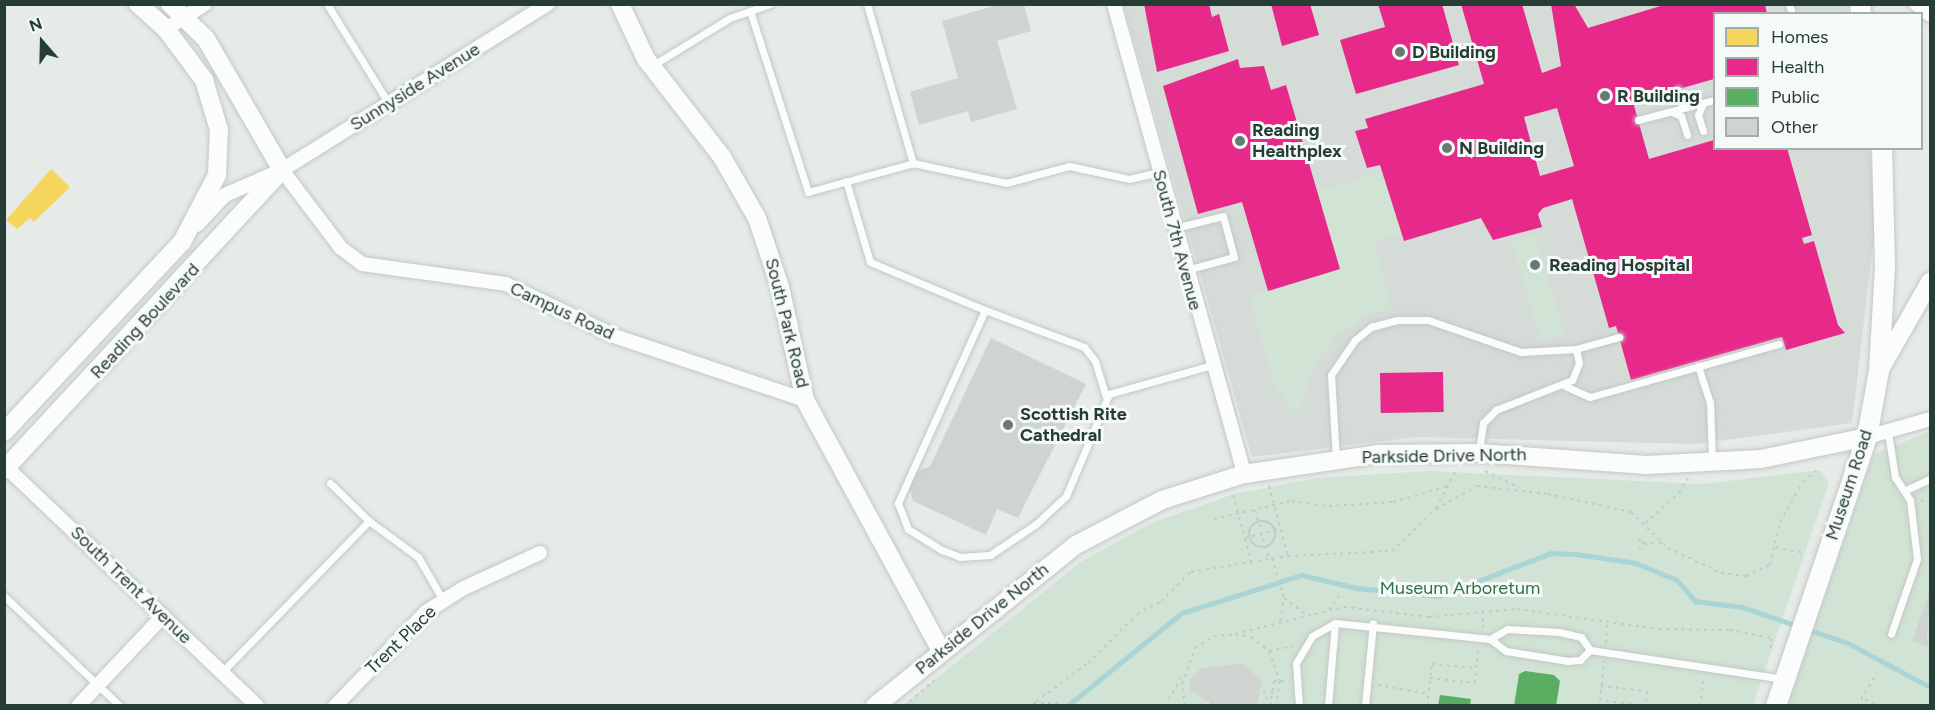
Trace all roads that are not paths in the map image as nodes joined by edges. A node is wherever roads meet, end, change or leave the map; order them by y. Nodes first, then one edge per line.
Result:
1 (138, 4) edge
2 (170, 4) edge
3 (206, 4) edge
4 (327, 4) edge
5 (548, 4) edge
6 (620, 4) edge
7 (770, 4) edge
8 (867, 4) edge
9 (1114, 4) edge
10 (1916, 4) edge
11 (750, 10) junction
12 (1930, 15) edge
13 (184, 17) junction
14 (166, 29) junction
15 (651, 66) junction
16 (230, 77) junction
17 (207, 87) junction
18 (1678, 90) dead end
19 (1713, 100) edge
20 (1703, 103) junction
21 (389, 104) junction
22 (1691, 106) junction
23 (1672, 112) junction
24 (1638, 120) dead end
25 (1703, 131) dead end
26 (1687, 135) dead end
27 (1882, 150) edge
28 (913, 163) junction
29 (282, 170) junction
30 (1159, 172) junction
31 (846, 181) junction
32 (1174, 229) junction
33 (182, 242) junction
34 (1186, 270) junction
35 (1930, 282) edge
36 (985, 310) junction
37 (1619, 337) dead end
38 (1779, 344) dead end
39 (1576, 349) junction
40 (98, 352) junction
41 (1212, 365) junction
42 (1698, 366) junction
43 (1879, 370) junction
44 (1565, 386) junction
45 (1106, 396) junction
46 (806, 400) junction
47 (1930, 419) edge
48 (4, 432) edge
49 (1888, 432) junction
50 (1866, 437) junction
51 (1336, 459) junction
52 (1478, 461) junction
53 (1712, 462) junction
54 (5, 468) edge
55 (1244, 474) junction
56 (1930, 479) edge
57 (330, 483) dead end
58 (1906, 490) junction
59 (369, 521) junction
60 (540, 553) dead end
61 (4, 596) edge
62 (443, 600) junction
63 (162, 616) junction
64 (1335, 623) junction
65 (1373, 623) junction
66 (1891, 634) dead end
67 (1490, 639) junction
68 (1590, 650) junction
69 (941, 651) junction
70 (222, 672) junction
71 (1786, 679) junction
72 (98, 684) junction
73 (78, 705) edge
74 (120, 705) edge
75 (257, 705) edge
76 (335, 705) edge
77 (875, 705) edge
78 (1299, 705) edge
79 (1328, 705) edge
80 (1365, 705) edge
81 (1776, 705) edge

1 - 14 street, Reading Boulevard
2 - 13 street
3 - 13 street
4 - 21 lane
5 - 21 street, Sunnyside Avenue
6 - 15 street, South Park Road
7 - 11 lane
8 - 28 lane
9 - 30 street, South 7th Avenue
10 - 12 street
11 - 15 lane
11 - 31 lane
13 - 14 street
13 - 16 street
14 - 17 street, Reading Boulevard
15 - 46 street, South Park Road
16 - 17 lane
16 - 29 street
17 - 33 street, Reading Boulevard
18 - 22 lane
19 - 20 lane
20 - 22 lane
20 - 25 lane
21 - 29 street, Sunnyside Avenue
22 - 23 lane
23 - 24 lane
23 - 26 lane
27 - 43 main road, Museum Road
28 - 30 lane
28 - 31 lane
29 - 33 street, Reading Boulevard
29 - 40 street, Reading Boulevard
29 - 46 street, Campus Road
30 - 32 street, South 7th Avenue
31 - 36 lane
32 - 34 street, South 7th Avenue
32 - 34 lane
33 - 40 street, Reading Boulevard
34 - 41 street, South 7th Avenue
35 - 43 street
36 - 45 lane
36 - 45 lane
37 - 39 lane
38 - 42 lane
39 - 44 lane
39 - 51 lane
40 - 48 street, Reading Boulevard
40 - 54 street, Reading Boulevard
41 - 45 lane
41 - 55 street, South 7th Avenue
42 - 44 lane
42 - 53 lane
43 - 50 main road, Museum Road
44 - 52 lane
46 - 69 street, South Park Road
47 - 49 street
49 - 50 street
49 - 58 lane
50 - 53 street, Parkside Drive North
50 - 71 main road, Museum Road
51 - 52 street, Parkside Drive North
51 - 55 street, Parkside Drive North
52 - 53 street, Parkside Drive North
54 - 63 street, South Trent Avenue
55 - 69 street, Parkside Drive North
56 - 58 lane
57 - 59 lane
58 - 66 lane
59 - 62 lane
59 - 70 lane
60 - 62 street, Trent Place
61 - 72 lane
62 - 76 street, Trent Place
63 - 70 street, South Trent Avenue
63 - 72 street
64 - 65 lane
64 - 78 lane
64 - 79 lane
65 - 67 lane
65 - 80 lane
67 - 68 lane
67 - 68 lane
68 - 71 lane
69 - 77 street, Parkside Drive North
70 - 75 street, South Trent Avenue
71 - 81 main road, Museum Road
72 - 73 street
72 - 74 lane

